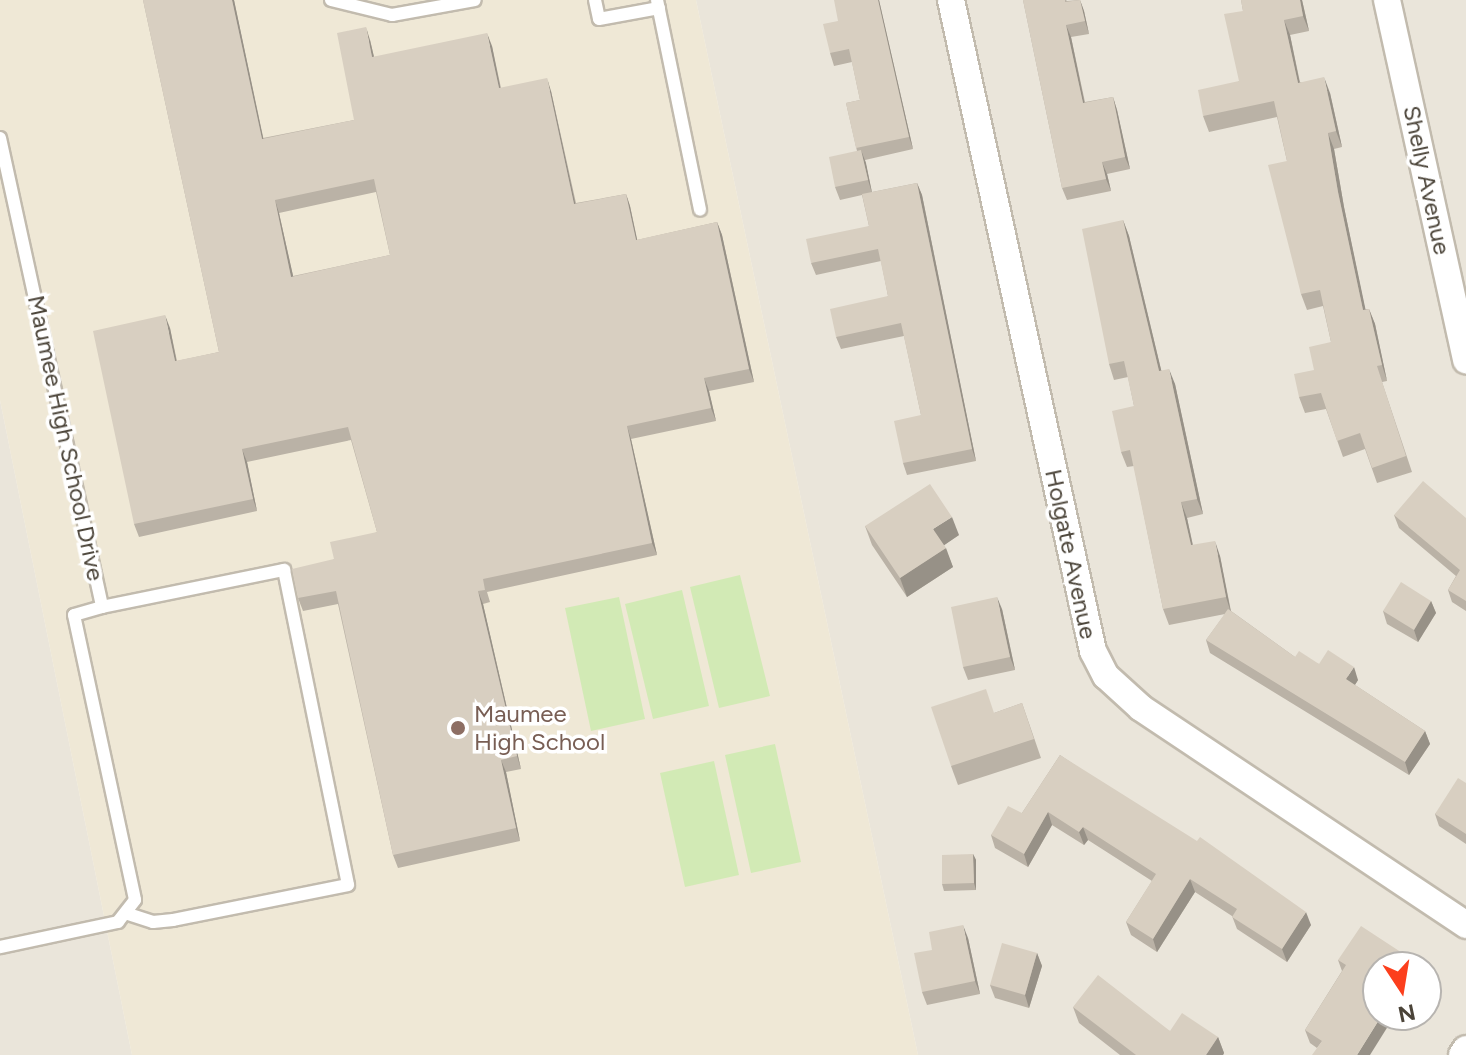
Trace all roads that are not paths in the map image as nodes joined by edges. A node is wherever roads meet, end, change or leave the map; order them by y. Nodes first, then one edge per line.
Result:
1 (331, 0) edge
2 (475, 0) edge
3 (595, 0) edge
4 (951, 0) edge
5 (1387, 0) edge
6 (658, 4) edge
7 (0, 138) edge
8 (700, 210) dead end
9 (1466, 360) edge
10 (102, 607) junction
11 (128, 914) junction
12 (1466, 925) edge
13 (0, 947) edge
14 (1466, 1049) edge
15 (1462, 1055) edge

1 - 2 lane
3 - 6 lane
4 - 12 street, Holgate Avenue
5 - 9 street, Shelly Avenue
6 - 8 lane
7 - 10 lane, Maumee High School Drive
10 - 11 lane, Maumee High School Drive
10 - 11 lane
11 - 13 lane
14 - 15 street

